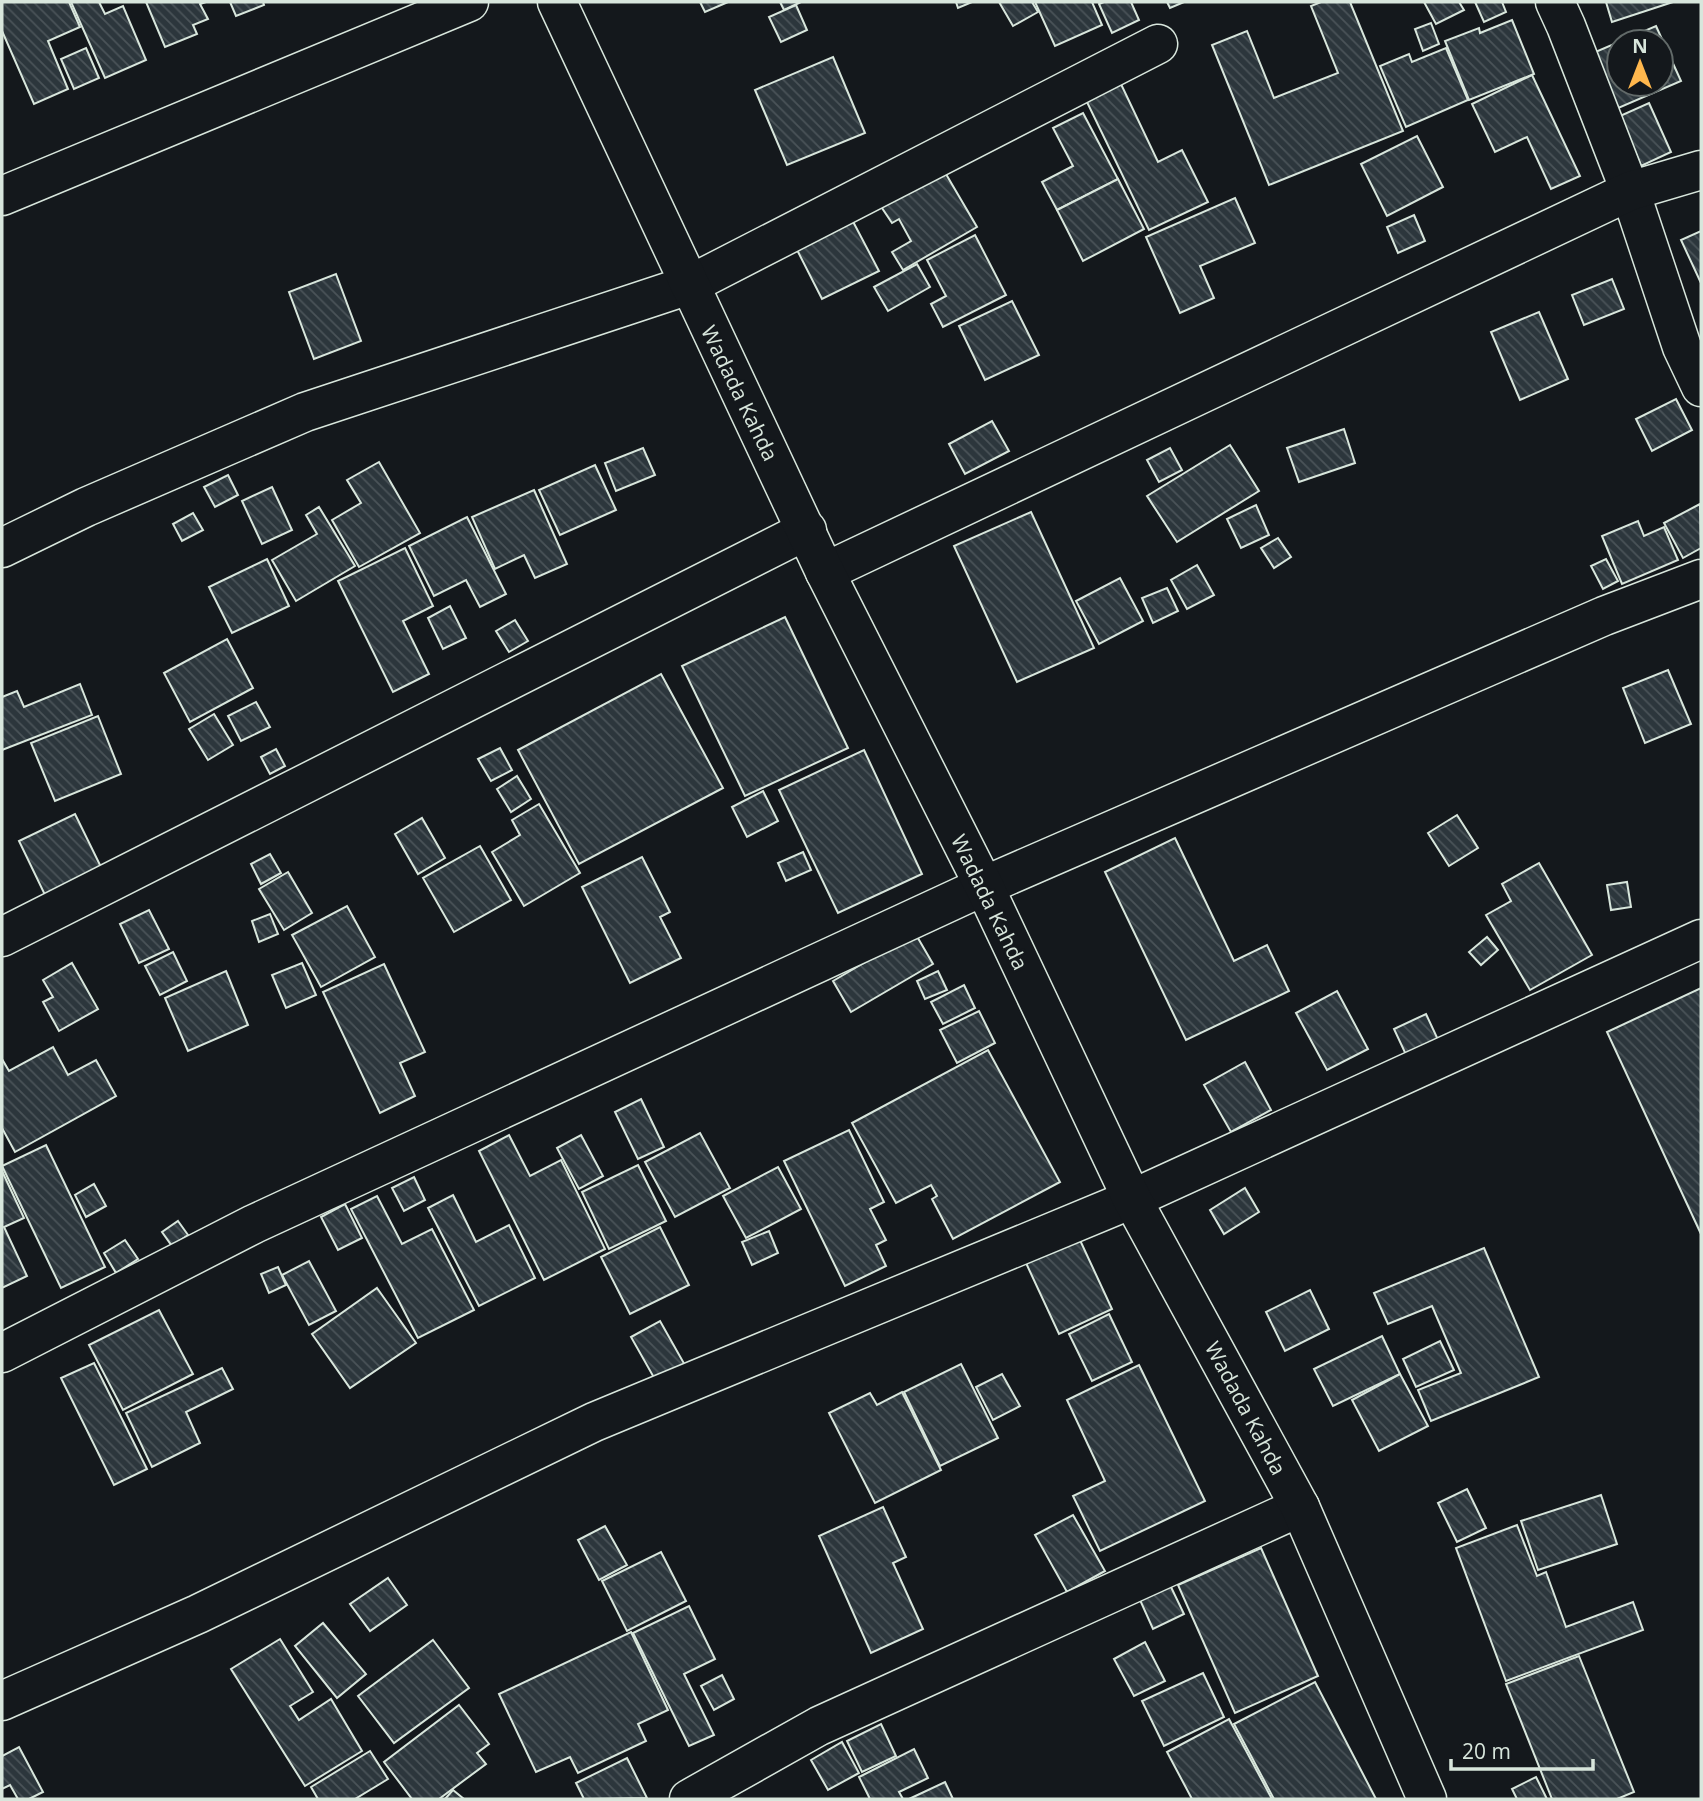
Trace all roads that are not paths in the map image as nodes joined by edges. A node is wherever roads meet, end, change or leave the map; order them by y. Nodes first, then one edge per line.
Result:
1 (469, 2) edge
2 (557, 2) edge
3 (1555, 2) edge
4 (1158, 44) dead end
5 (1701, 170) edge
6 (1630, 191) junction
7 (2, 196) edge
8 (689, 285) junction
9 (1701, 387) edge
10 (807, 530) junction
11 (2, 548) edge
12 (825, 572) junction
13 (1701, 579) edge
14 (984, 886) junction
15 (2, 937) edge
16 (1701, 939) edge
17 (1132, 1199) junction
18 (2, 1353) edge
19 (1300, 1507) junction
20 (2, 1701) edge
21 (689, 1799) edge
22 (1427, 1799) edge

1 - 7 street
2 - 8 street, Wadada Kahda
3 - 6 street
4 - 8 street
5 - 6 street
6 - 9 street
6 - 12 street
8 - 10 street, Wadada Kahda
8 - 11 street
10 - 12 street, Wadada Kahda
10 - 15 street
12 - 14 street, Wadada Kahda
13 - 14 street
14 - 17 street, Wadada Kahda
14 - 18 street
16 - 17 street
17 - 19 street, Wadada Kahda
17 - 20 street
19 - 21 street
19 - 22 street, Wadada Kahda

